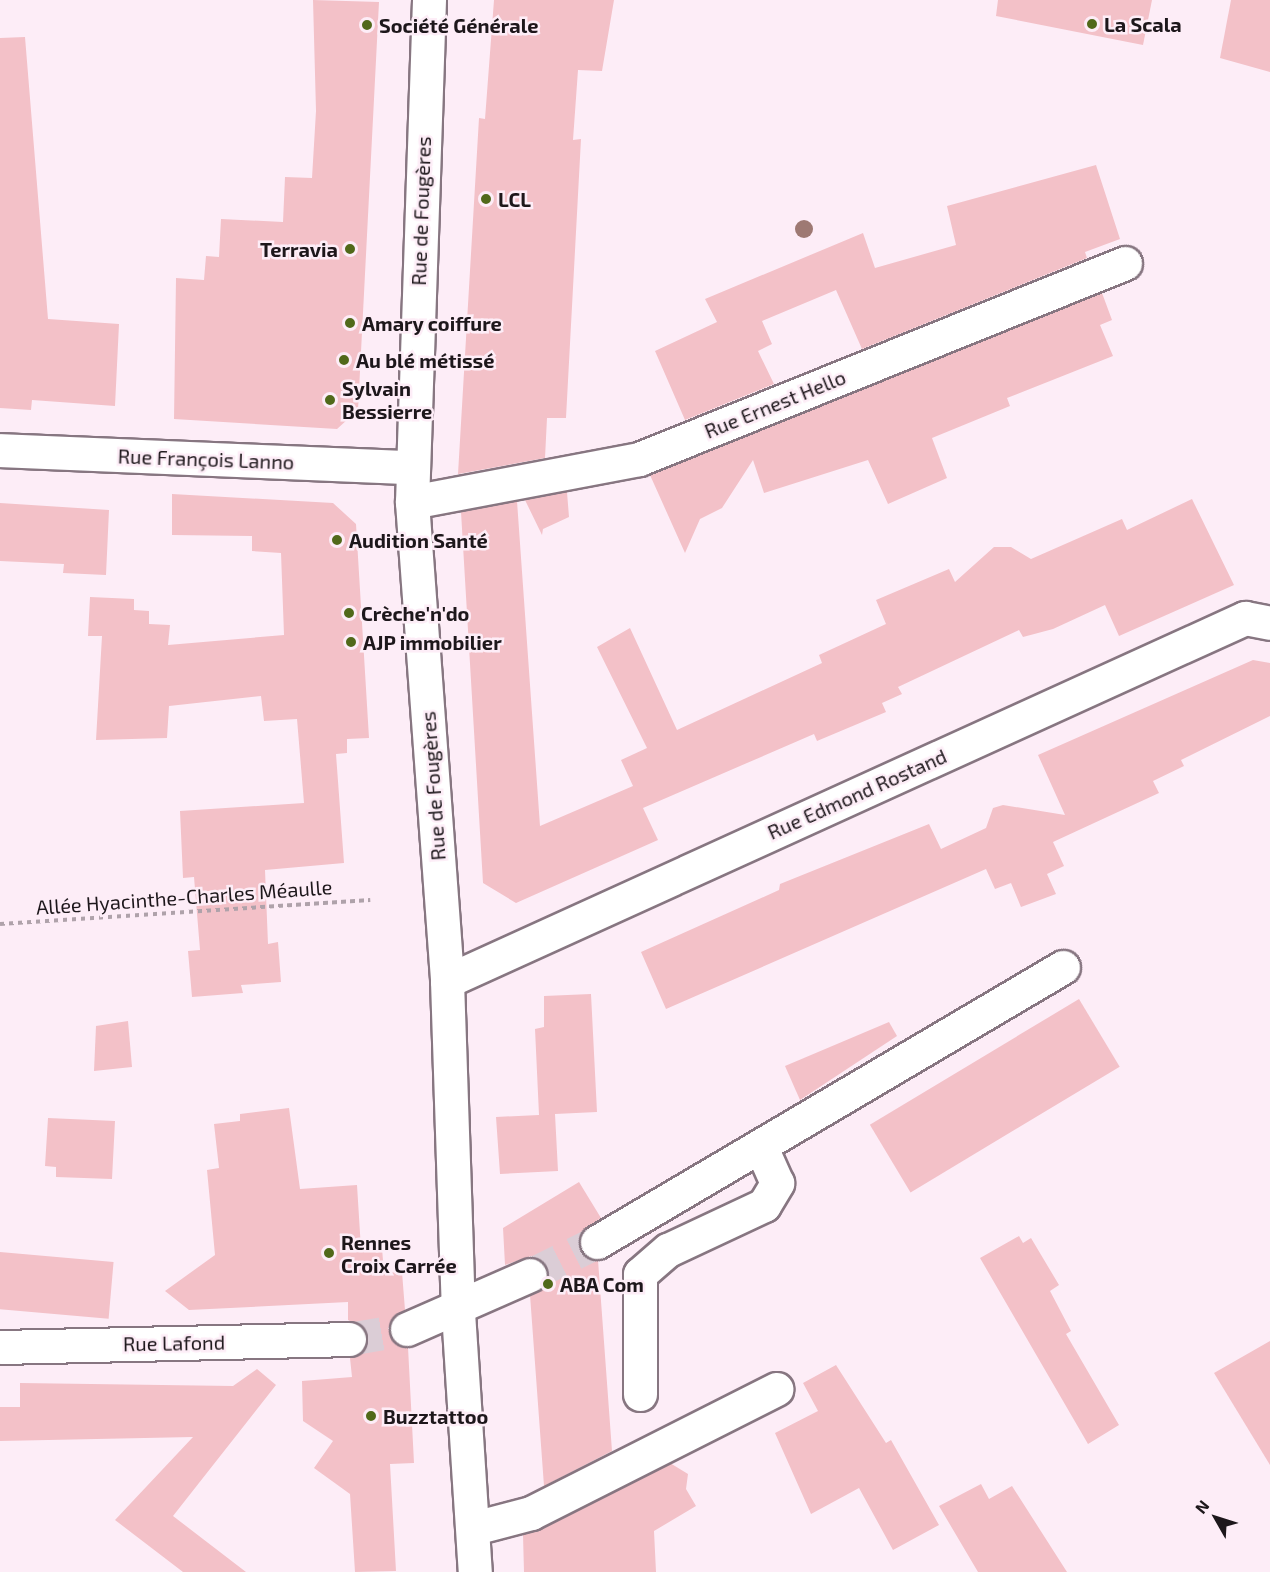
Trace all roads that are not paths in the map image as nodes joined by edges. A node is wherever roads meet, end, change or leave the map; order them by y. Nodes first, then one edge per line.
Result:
1 (429, 0) edge
2 (1125, 263) dead end
3 (0, 450) edge
4 (412, 467) junction
5 (412, 502) junction
6 (1270, 623) edge
7 (1063, 967) dead end
8 (447, 981) junction
9 (762, 1149) junction
10 (597, 1242) tunnel mouth
11 (530, 1275) tunnel mouth
12 (458, 1312) junction
13 (407, 1329) tunnel mouth
14 (349, 1339) tunnel mouth
15 (0, 1347) edge
16 (776, 1389) dead end
17 (640, 1394) dead end
18 (474, 1528) junction
19 (475, 1572) edge

1 - 4 street, Rue de Fougères
2 - 5 street, Rue Ernest Hello
3 - 4 street, Rue François Lanno
4 - 5 street, Rue de Fougères
5 - 8 street, Rue de Fougères
6 - 8 street, Rue Edmond Rostand
7 - 9 street
8 - 12 street, Rue de Fougères
9 - 10 street
9 - 17 street
11 - 12 street
12 - 13 street
12 - 18 street, Rue de Fougères
14 - 15 street, Rue Lafond
16 - 18 street
18 - 19 street, Rue de Fougères

